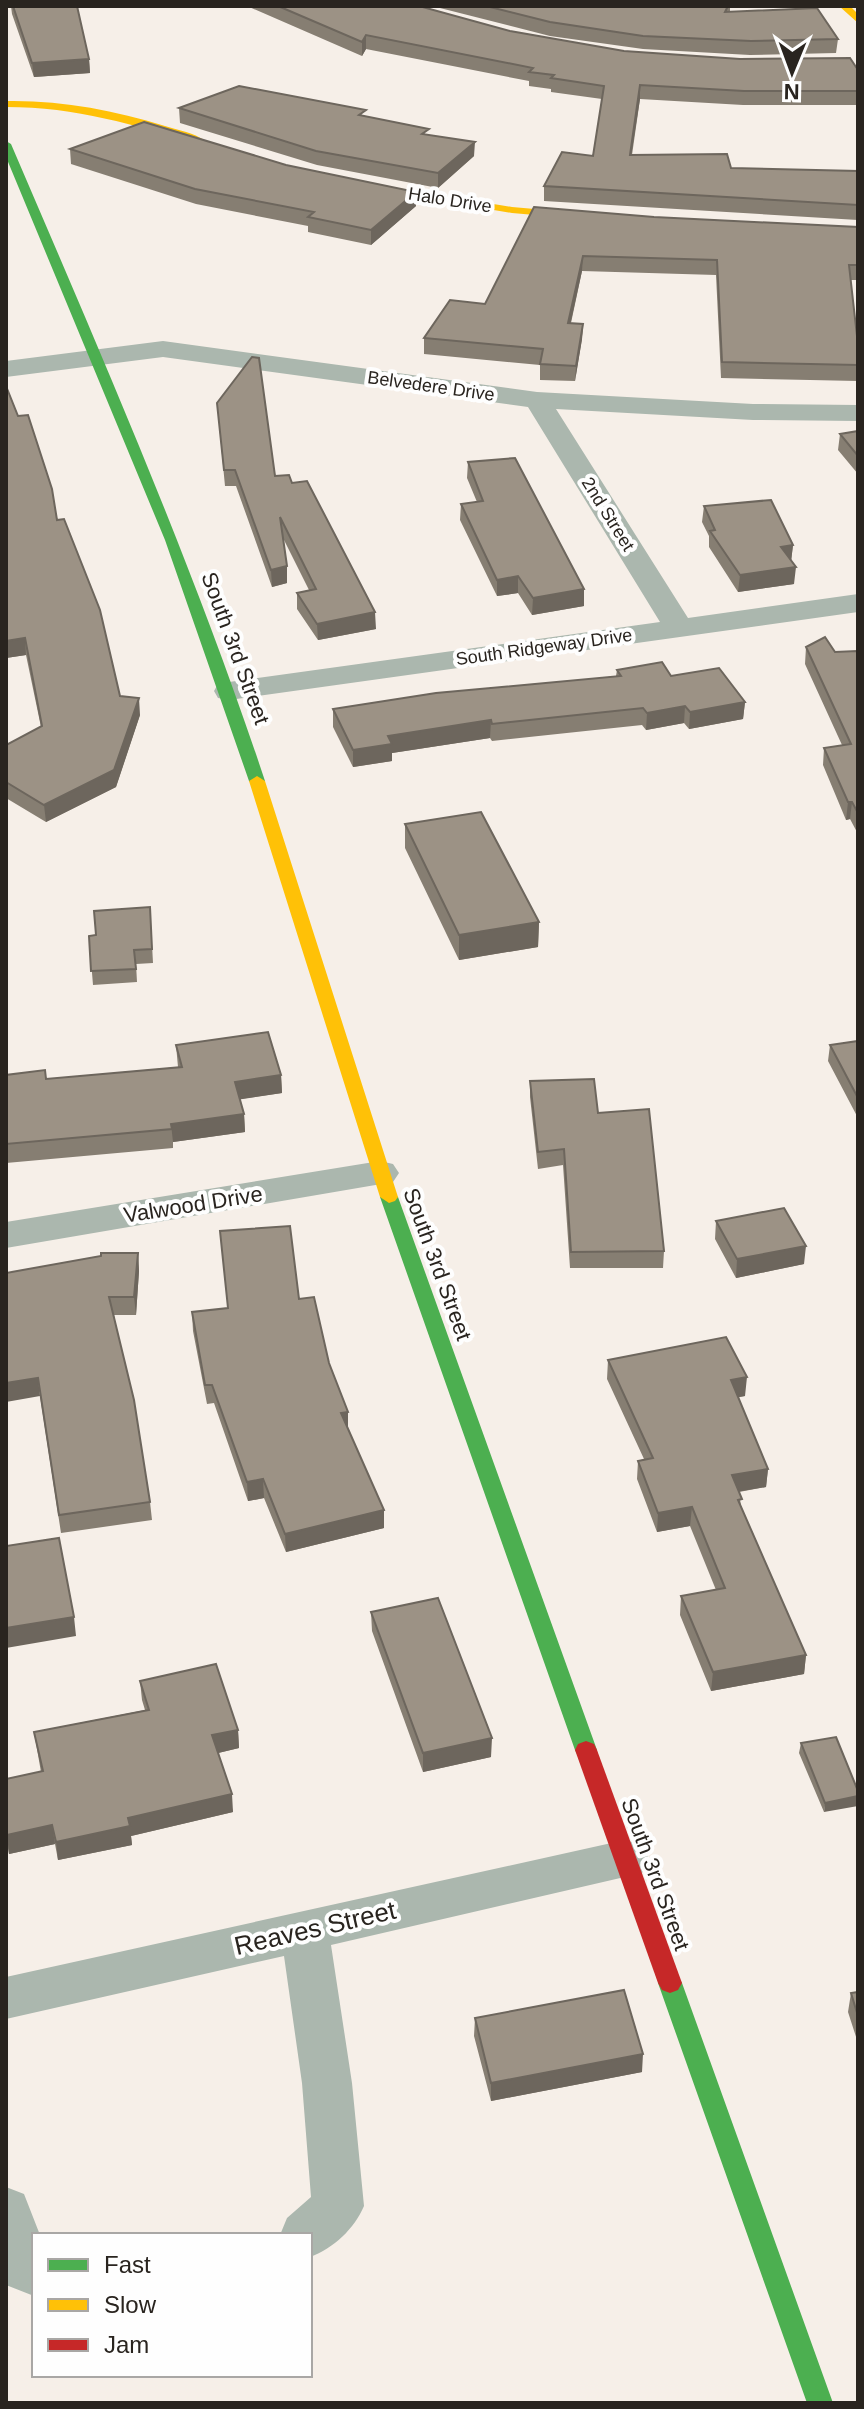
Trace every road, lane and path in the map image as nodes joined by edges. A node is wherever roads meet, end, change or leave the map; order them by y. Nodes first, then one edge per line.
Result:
1 (844, 6) edge
2 (858, 20) edge
3 (6, 104) edge
4 (6, 144) edge
5 (222, 148) edge
6 (341, 181) edge
7 (608, 219) edge
8 (97, 359) junction
9 (6, 369) edge
10 (537, 400) junction
11 (858, 413) edge
12 (858, 603) edge
13 (679, 628) junction
14 (229, 691) junction
15 (380, 1173) junction
16 (6, 1235) edge
17 (625, 1859) junction
18 (305, 1930) junction
19 (6, 1998) edge
20 (6, 2211) edge
21 (308, 2233) edge
22 (32, 2272) edge
23 (820, 2403) edge

1 - 2 street
3 - 5 street
4 - 8 street, South 3rd Street
6 - 7 street, Halo Drive
8 - 9 street, Belvedere Drive
8 - 10 street, Belvedere Drive
8 - 14 street, South 3rd Street
10 - 11 street, Belvedere Drive
10 - 13 street, 2nd Street
12 - 13 street, South Ridgeway Drive
13 - 14 street, South Ridgeway Drive
14 - 15 street, South 3rd Street
15 - 16 street, Valwood Drive
15 - 17 street, South 3rd Street
17 - 18 street, Reaves Street
17 - 23 street, South 3rd Street
18 - 19 street, Reaves Street
18 - 21 street
20 - 22 street

